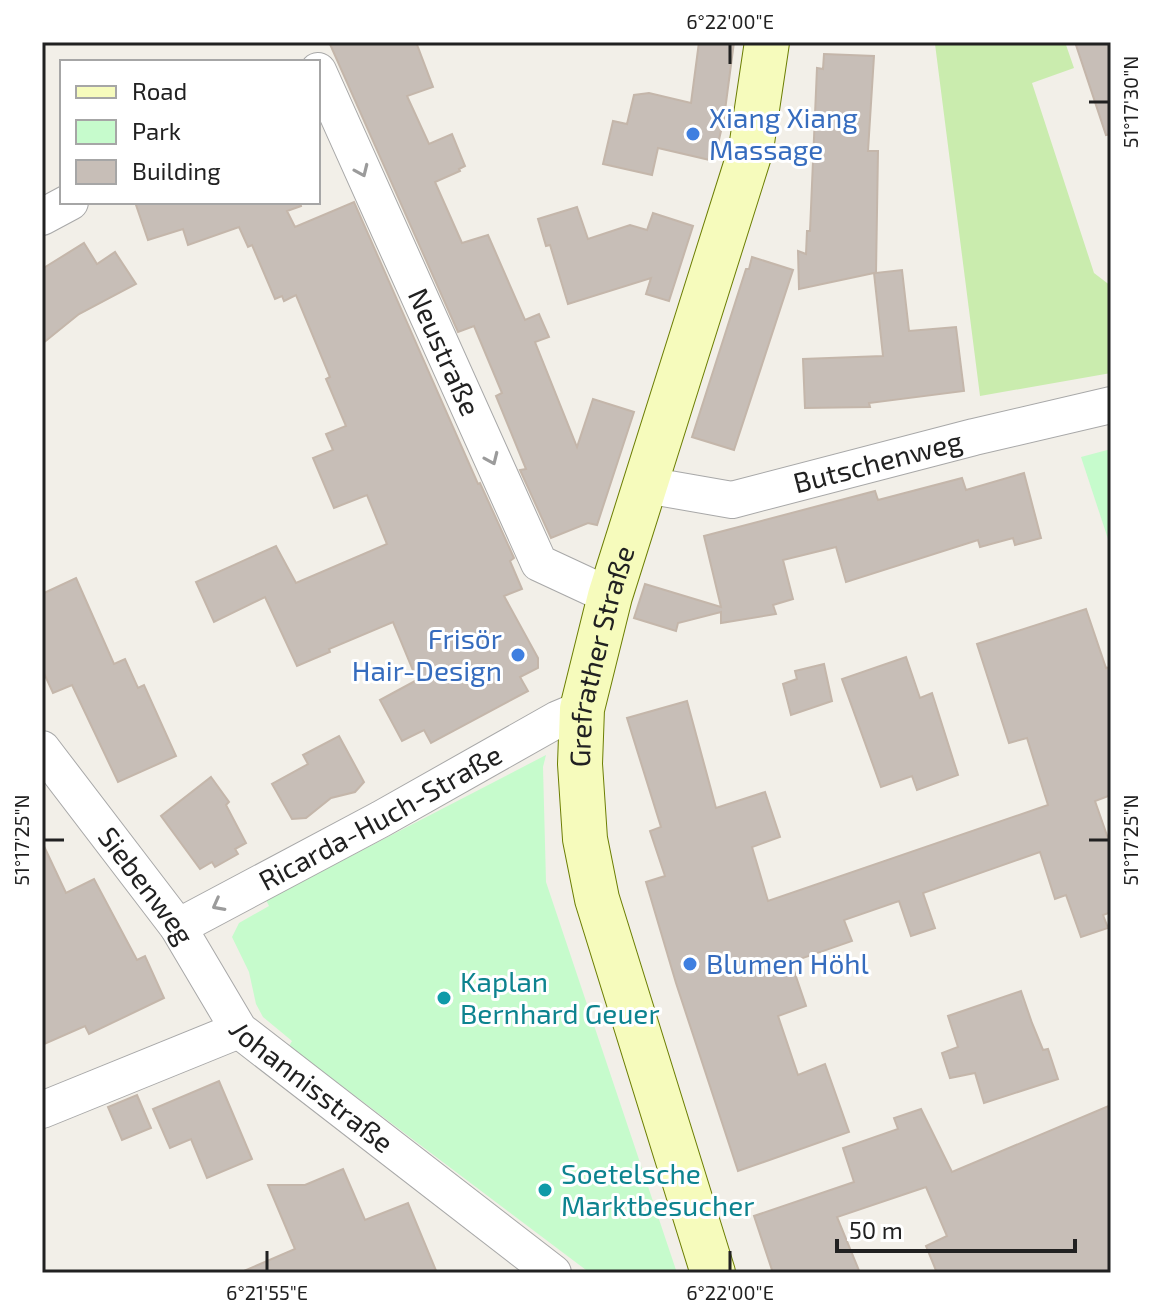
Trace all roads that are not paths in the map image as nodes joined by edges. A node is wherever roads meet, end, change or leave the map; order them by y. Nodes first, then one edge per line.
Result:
1 (767, 42) edge
2 (322, 91) edge
3 (66, 204) edge
4 (42, 217) edge
5 (1111, 405) edge
6 (646, 485) junction
7 (610, 596) junction
8 (582, 709) junction
9 (42, 749) edge
10 (178, 927) junction
11 (239, 1030) junction
12 (42, 1110) edge
13 (553, 1273) edge
14 (713, 1273) edge

1 - 6 main road, Grefrather Straße
2 -> 7 street, Neustraße
3 - 4 street
5 - 6 street, Butschenweg
6 - 7 main road, Grefrather Straße
7 - 8 main road, Grefrather Straße
8 -> 10 street, Ricarda-Huch-Straße
8 - 14 main road, Grefrather Straße
9 - 10 street, Siebenweg
10 - 11 street, Siebenweg
11 - 12 street, Johannisstraße
11 - 13 street, Johannisstraße

